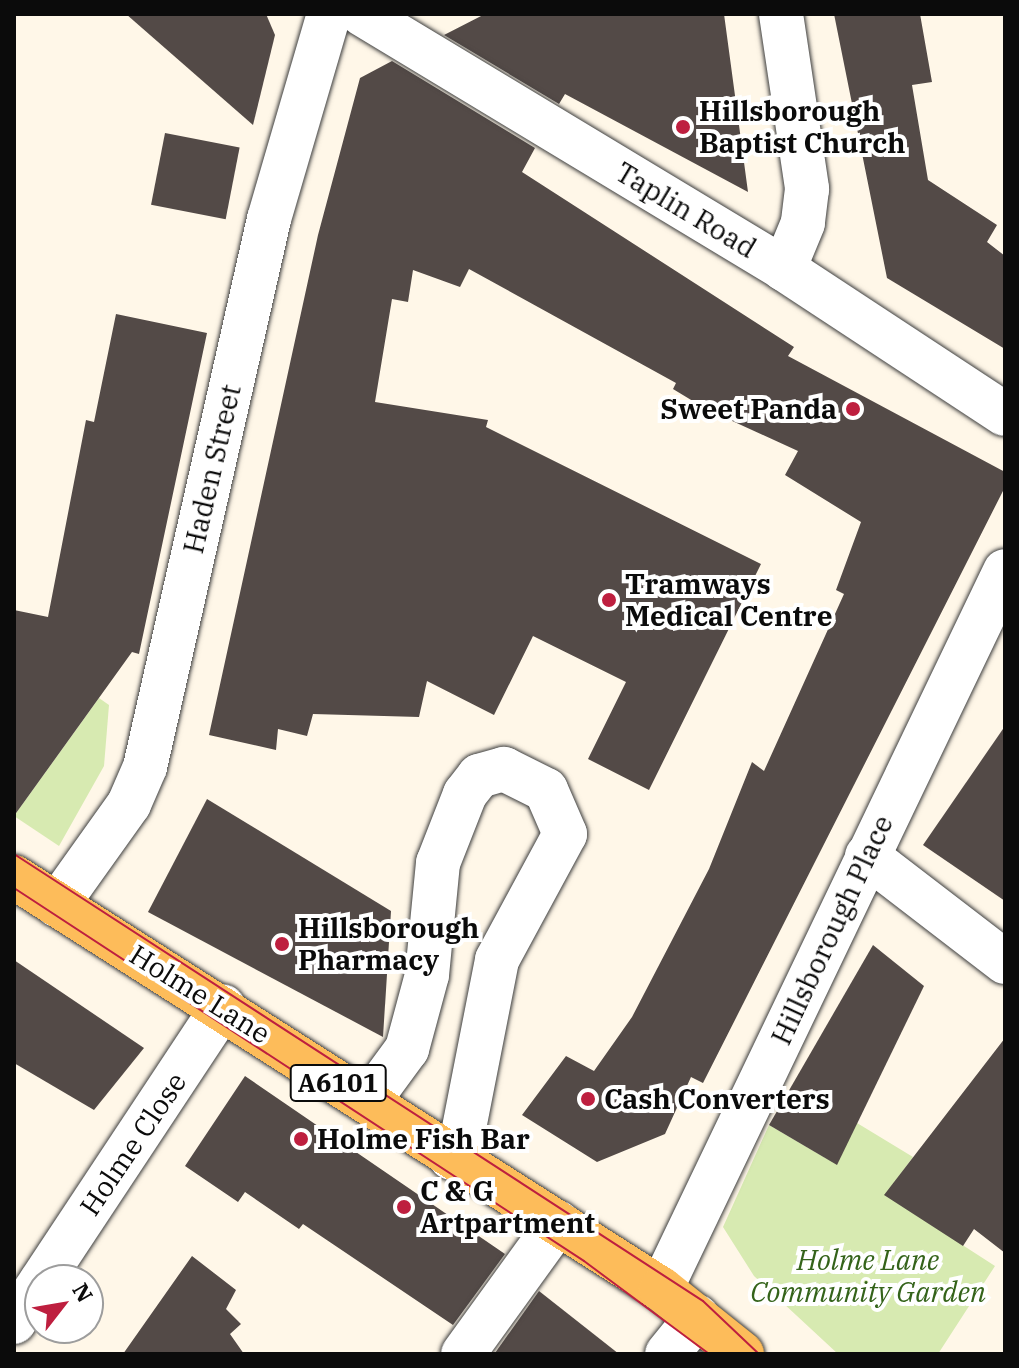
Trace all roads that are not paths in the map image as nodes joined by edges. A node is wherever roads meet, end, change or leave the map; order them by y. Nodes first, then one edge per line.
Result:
1 (329, 14) edge
2 (362, 14) edge
3 (781, 14) edge
4 (784, 269) junction
5 (1005, 414) edge
6 (1005, 571) edge
7 (867, 856) junction
8 (14, 877) edge
9 (57, 905) junction
10 (1005, 962) edge
11 (223, 1007) junction
12 (368, 1102) junction
13 (451, 1158) junction
14 (558, 1223) junction
15 (53, 1264) edge
16 (661, 1289) junction
17 (697, 1317) junction
18 (463, 1354) edge
19 (667, 1354) edge
20 (742, 1354) edge

1 - 9 street, Haden Street
2 - 4 street, Taplin Road
3 - 4 street
4 - 5 street, Taplin Road
6 - 7 street, Hillsborough Place
7 - 10 street
7 - 16 street, Hillsborough Place
8 - 9 main road, Holme Lane / A6101
9 - 11 main road, Holme Lane / A6101
11 - 12 main road, Holme Lane / A6101
11 - 15 street, Holme Close
12 - 13 main road, Holme Lane / A6101
12 - 13 street
13 - 14 main road, Holme Lane / A6101
14 - 16 main road, Holme Lane / A6101
14 - 18 street
16 - 17 main road, Holme Lane / A6101
17 - 19 street
17 - 20 main road, Holme Lane / A6101

